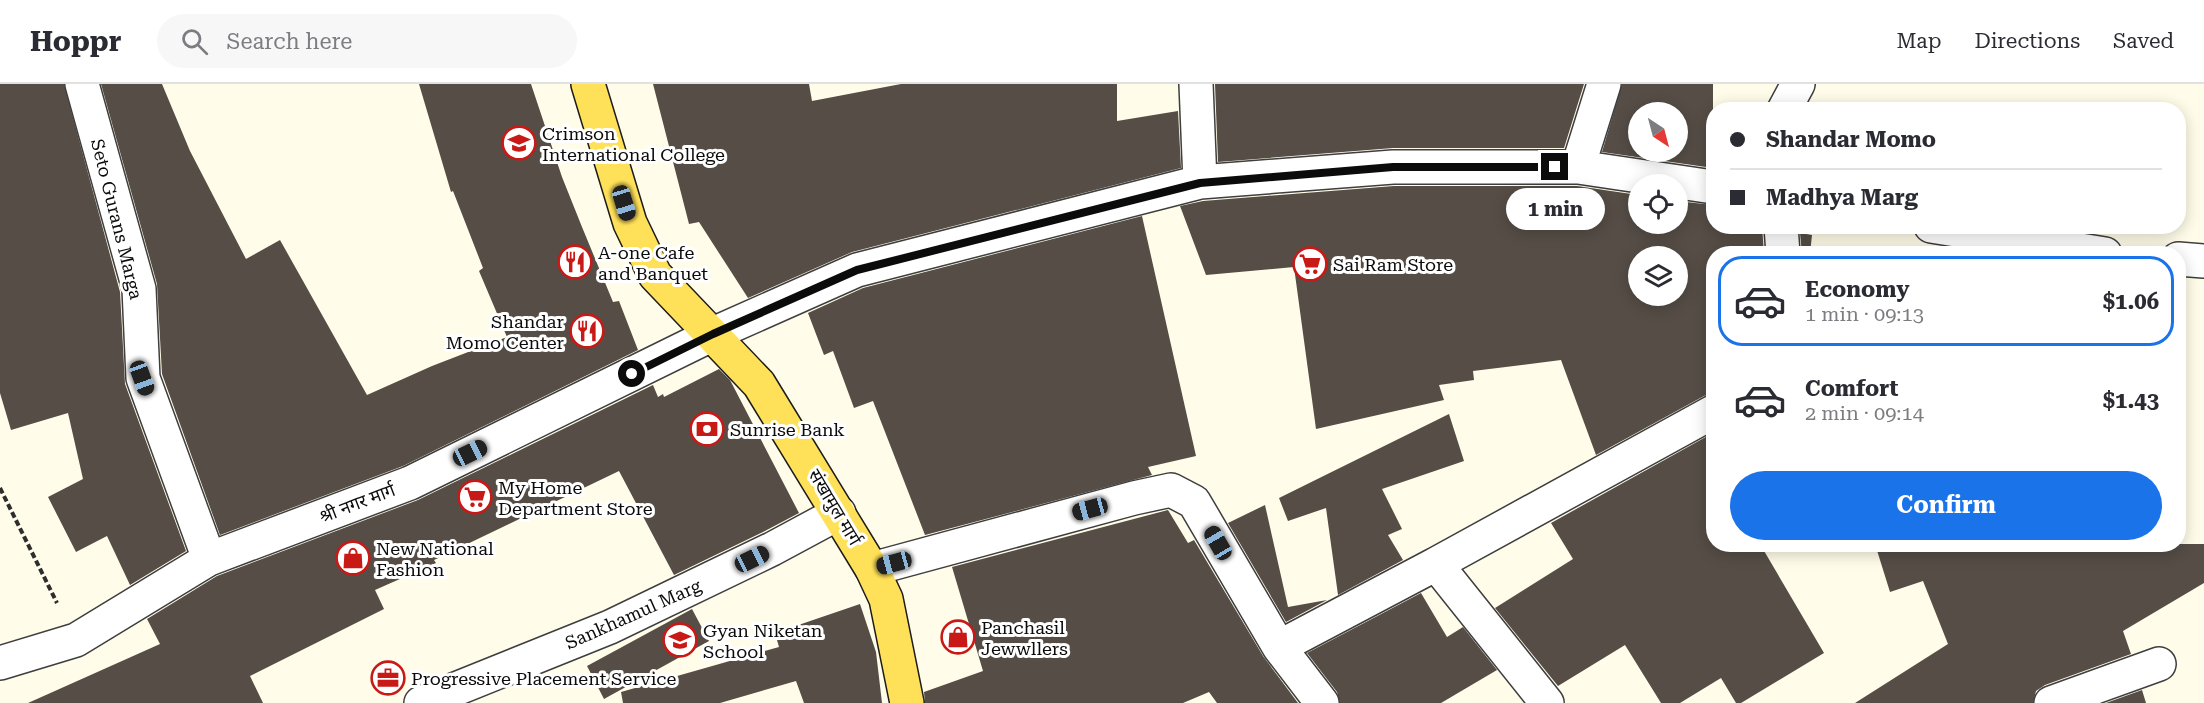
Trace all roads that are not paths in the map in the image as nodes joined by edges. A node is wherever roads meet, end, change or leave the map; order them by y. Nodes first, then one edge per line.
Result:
1 (82, 84) edge
2 (588, 84) edge
3 (1196, 84) edge
4 (1604, 84) edge
5 (1798, 84) edge
6 (1788, 102) edge
7 (1578, 167) junction
8 (1200, 183) junction
9 (1706, 186) edge
10 (1961, 234) edge
11 (2007, 246) edge
12 (2186, 260) edge
13 (2204, 261) edge
14 (713, 334) junction
15 (1706, 416) edge
16 (839, 513) junction
17 (209, 559) junction
18 (1436, 564) junction
19 (872, 568) junction
20 (1279, 646) junction
21 (0, 663) edge
22 (2159, 664) dead end
23 (421, 703) edge
24 (907, 703) edge
25 (1322, 703) edge
26 (1547, 703) edge
27 (2051, 703) edge

1 - 17 street, Seto Gurans Marga
2 - 14 main road, संखामुल मार्ग
3 - 8 street
4 - 7 street
5 - 6 street
7 - 8 street, श्री नगर मार्ग
7 - 9 street, श्री नगर मार्ग
8 - 14 street, श्री नगर मार्ग
10 - 11 street
12 - 13 street
14 - 16 main road, संखामुल मार्ग
14 - 17 street, श्री नगर मार्ग
15 - 18 street
16 - 19 main road, संखामुल मार्ग
16 - 23 street, Sankhamul Marg
17 - 21 street, श्री नगर मार्ग
18 - 20 street
18 - 26 street
19 - 20 street
19 - 24 main road, संखामुल मार्ग
20 - 25 street
22 - 27 street

